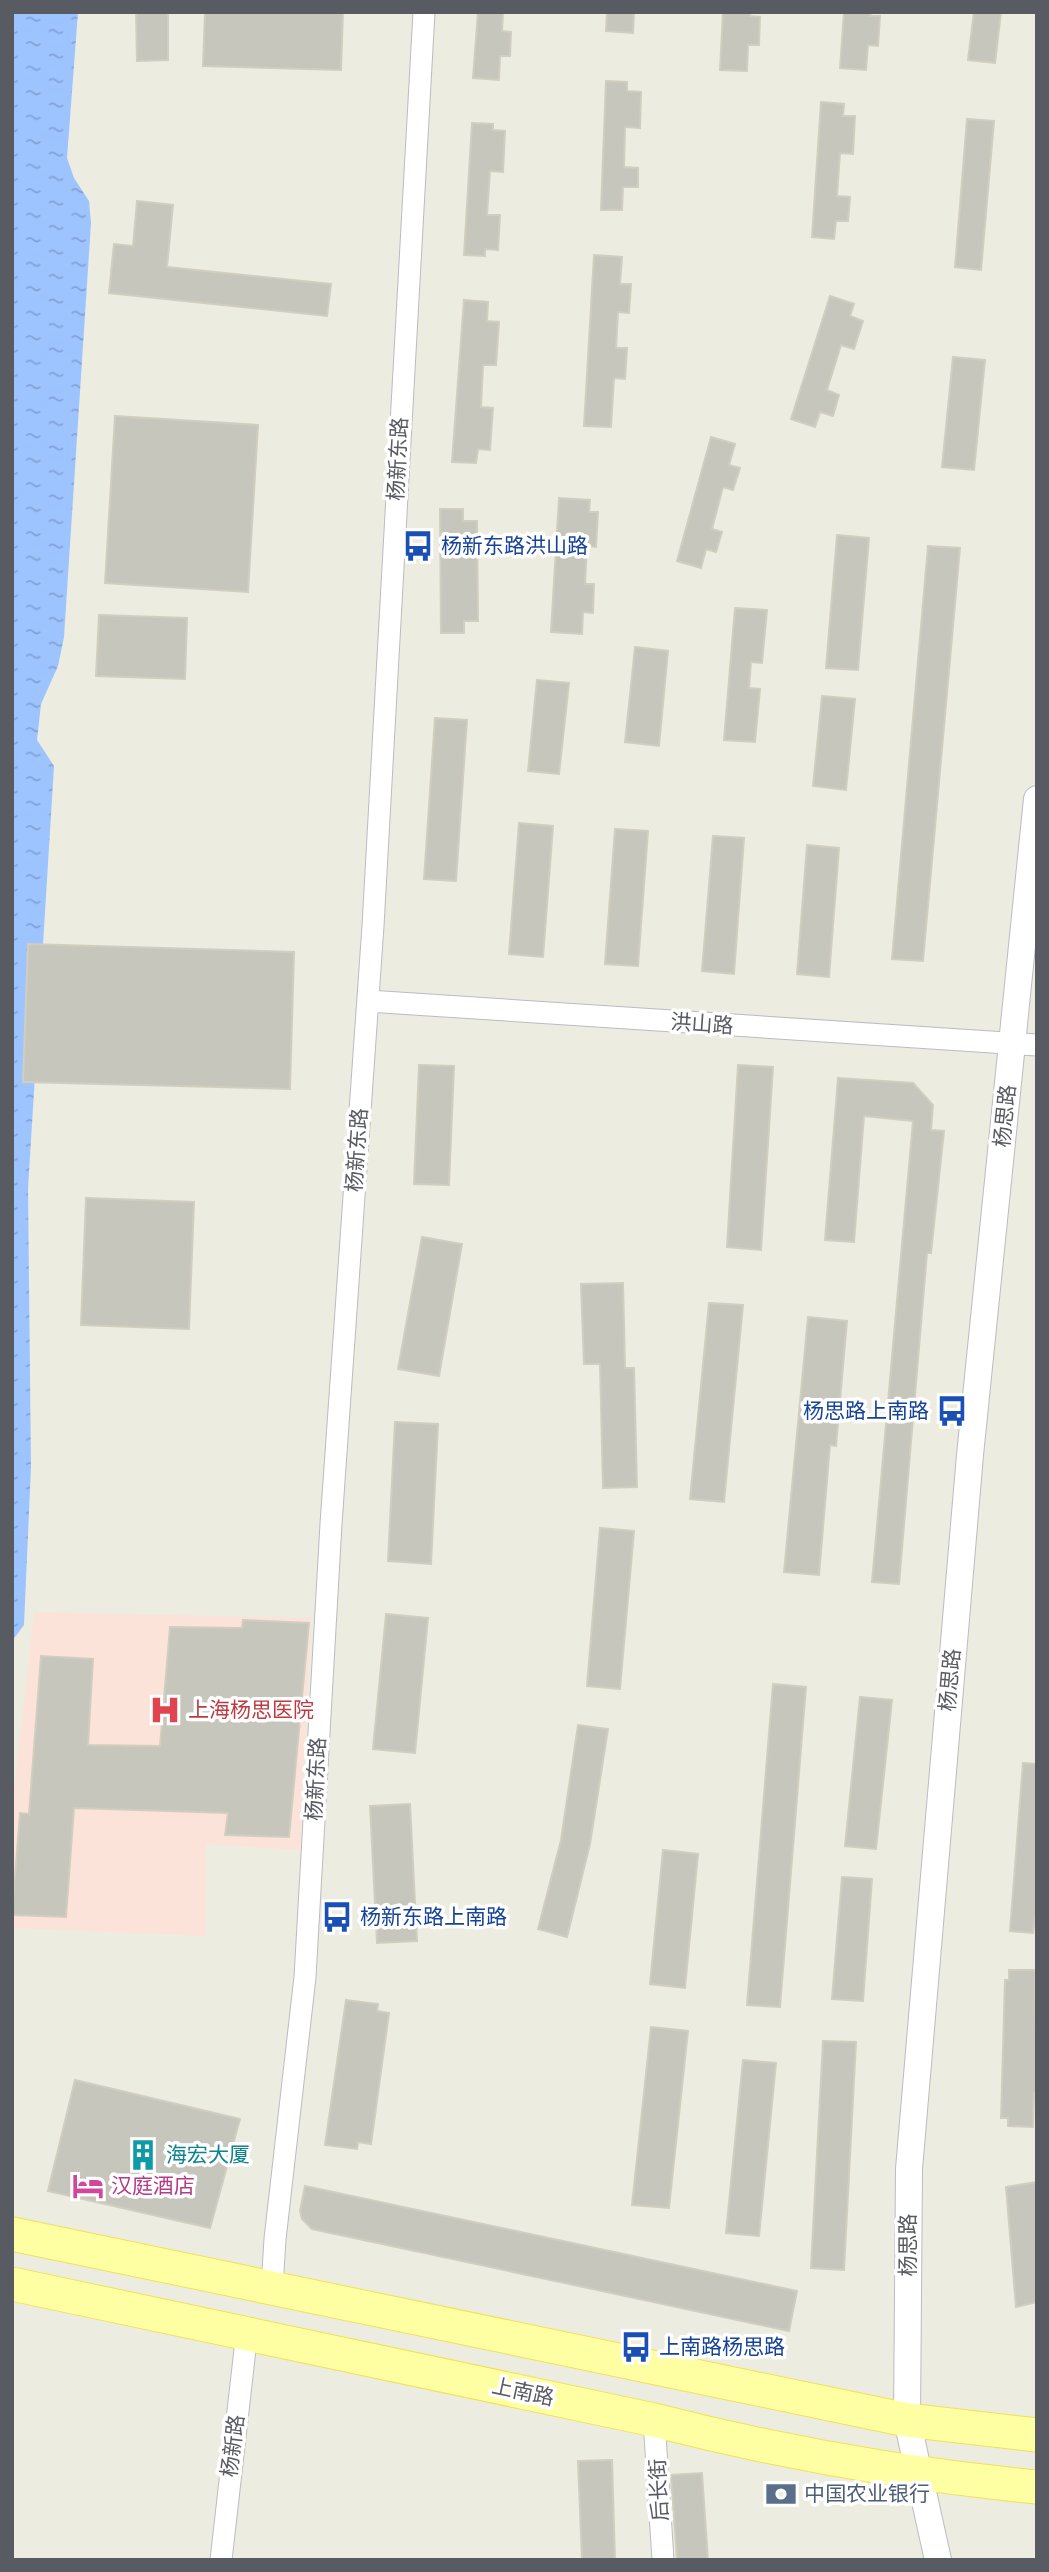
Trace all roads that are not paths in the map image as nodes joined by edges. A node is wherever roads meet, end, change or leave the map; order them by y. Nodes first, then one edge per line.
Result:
1 (425, 12) edge
2 (1037, 799) edge
3 (368, 1001) junction
4 (1024, 1045) edge
5 (12, 2234) edge
6 (12, 2284) edge
7 (272, 2287) junction
8 (247, 2332) junction
9 (654, 2420) junction
10 (907, 2420) junction
11 (1037, 2435) edge
12 (918, 2472) junction
13 (1037, 2487) edge
14 (221, 2560) edge
15 (663, 2560) edge
16 (938, 2560) edge

1 - 3 street, 杨新东路
2 - 4 street, 杨思路
3 - 4 street, 洪山路
3 - 7 street, 杨新东路
4 - 10 street, 杨思路
5 - 7 main road
6 - 8 main road, 上南路
7 - 10 main road
8 - 9 main road, 上南路
8 - 14 street, 杨新路
9 - 12 main road, 上南路
9 - 15 street, 后长街
10 - 11 main road
10 - 12 street, 杨思路
12 - 13 main road, 上南路
12 - 16 street, 杨思路

